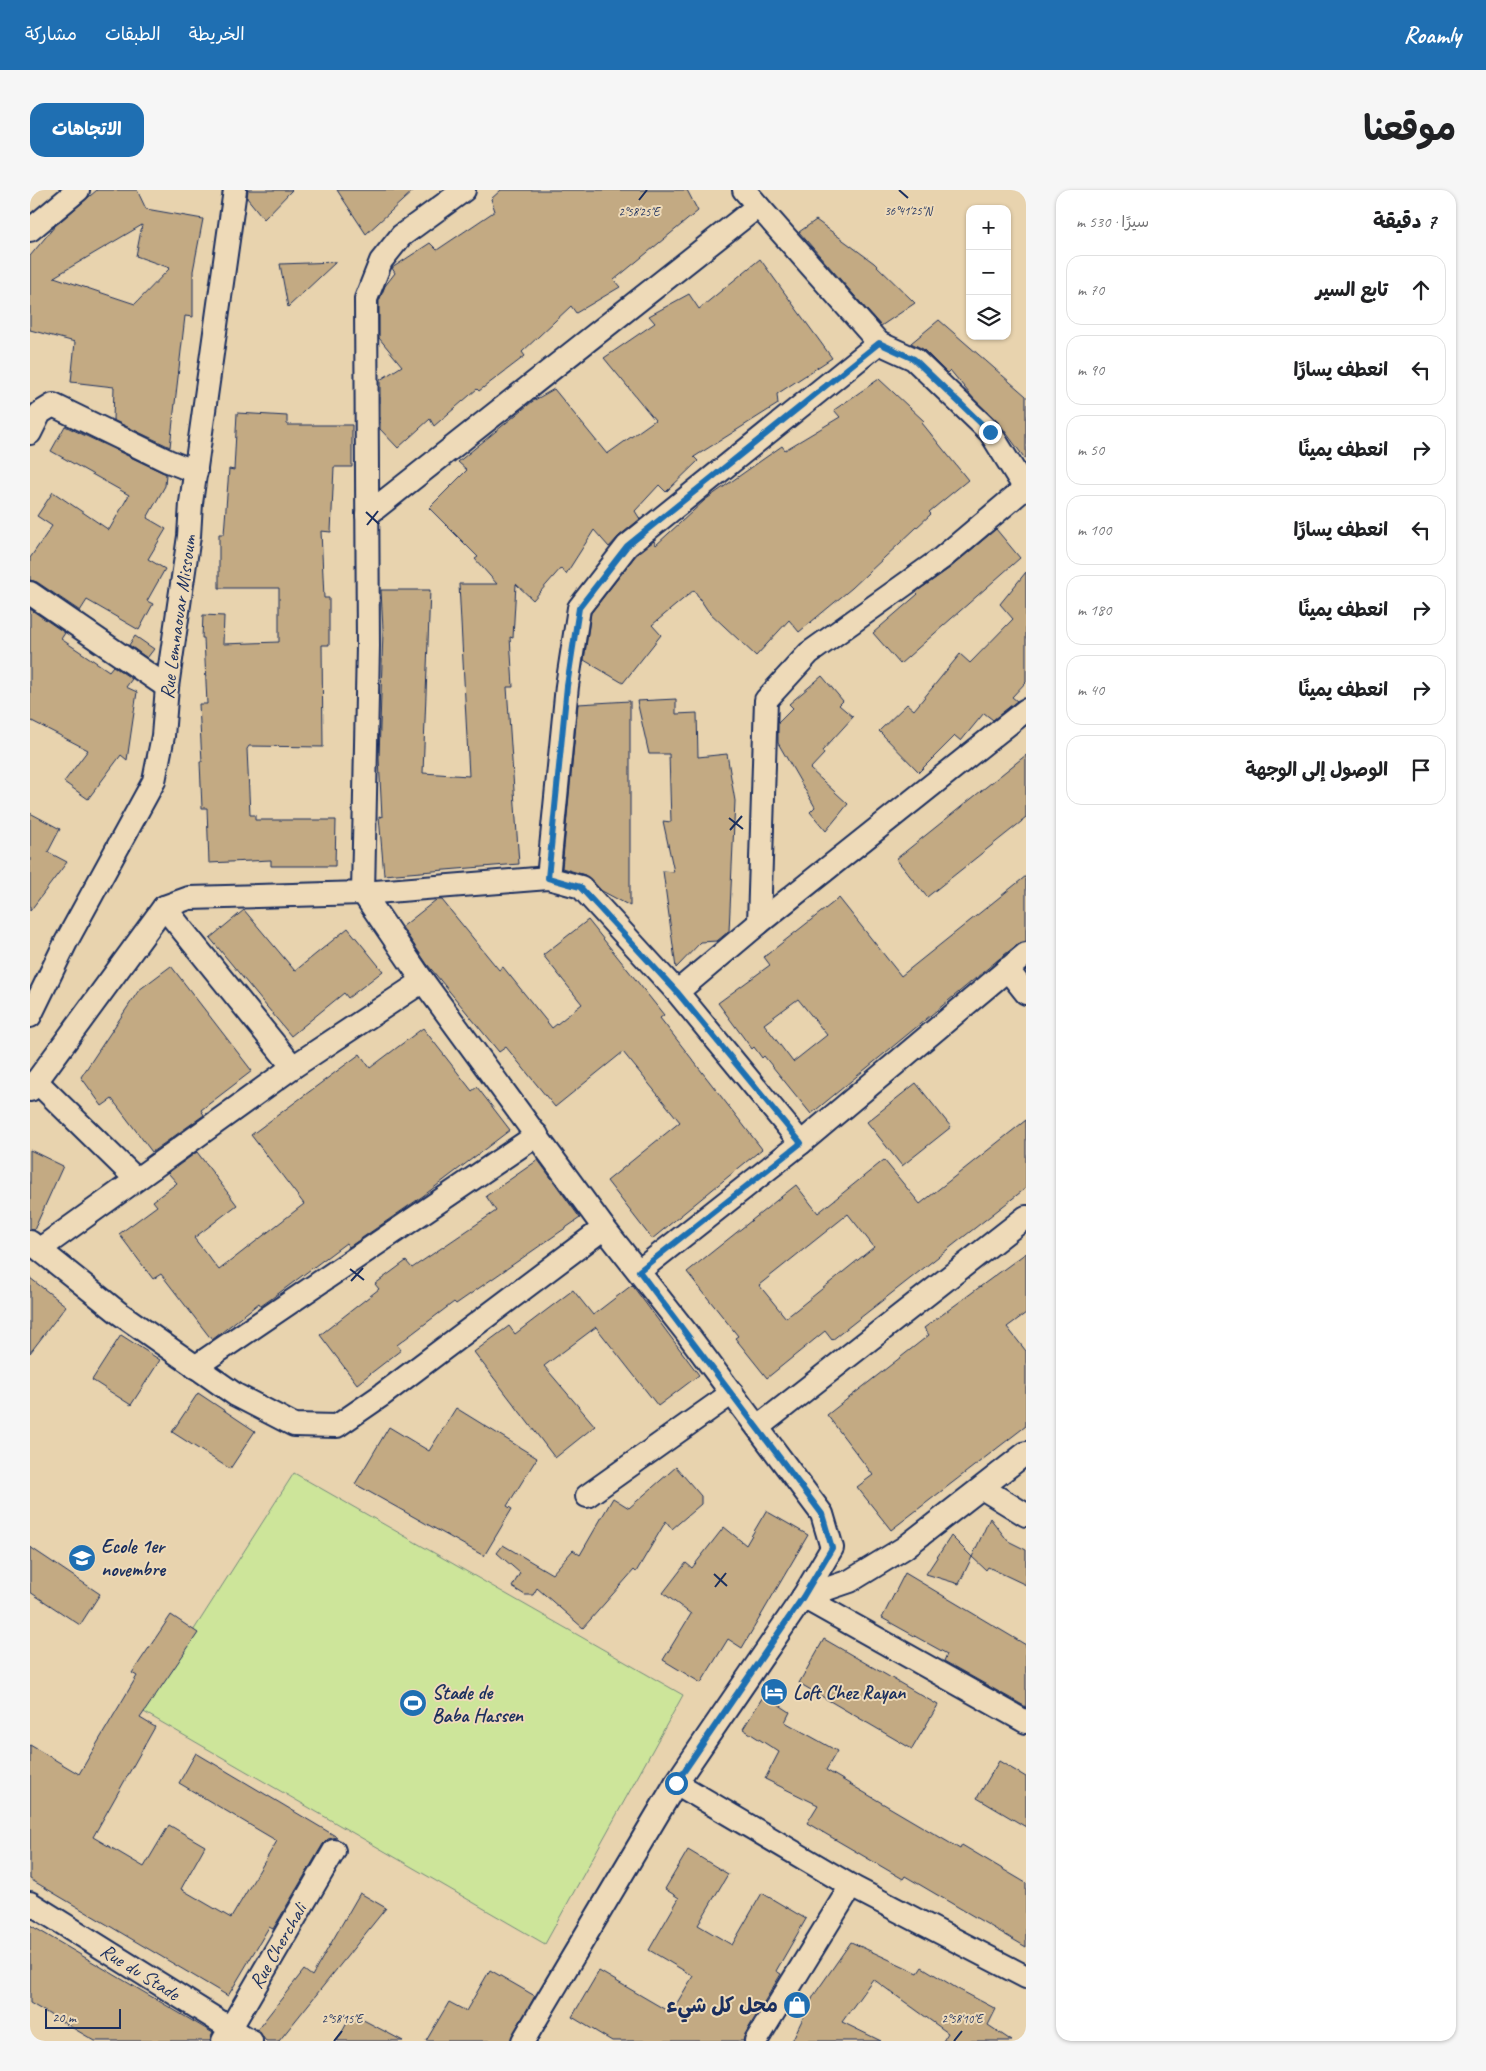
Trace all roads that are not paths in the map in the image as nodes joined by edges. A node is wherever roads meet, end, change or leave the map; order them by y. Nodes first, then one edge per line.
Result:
1 (78, 190) edge
2 (235, 190) edge
3 (464, 190) edge
4 (751, 198) edge
5 (30, 230) edge
6 (879, 343) junction
7 (30, 433) edge
8 (196, 472) junction
9 (1025, 489) edge
10 (367, 515) junction
11 (30, 593) edge
12 (168, 687) junction
13 (1026, 710) edge
14 (548, 878) junction
15 (363, 893) junction
16 (164, 907) junction
17 (759, 923) junction
18 (1026, 954) edge
19 (1007, 968) junction
20 (423, 981) junction
21 (677, 992) junction
22 (1026, 993) edge
23 (30, 1016) edge
24 (293, 1067) junction
25 (33, 1085) edge
26 (537, 1136) junction
27 (801, 1143) junction
28 (136, 1179) junction
29 (1026, 1217) edge
30 (604, 1228) junction
31 (35, 1245) edge
32 (639, 1271) junction
33 (195, 1367) junction
34 (732, 1393) junction
35 (758, 1427) junction
36 (1026, 1453) edge
37 (982, 1488) junction
38 (587, 1496) dead end
39 (1026, 1515) edge
40 (803, 1597) junction
41 (1026, 1722) edge
42 (676, 1783) junction
43 (334, 1851) dead end
44 (851, 1886) junction
45 (30, 1903) edge
46 (1026, 1977) edge
47 (226, 2035) edge
48 (250, 2041) edge
49 (522, 2041) edge
50 (756, 2041) edge

1 - 5 street
2 - 8 street, Rue Lemnaouar Missoum
3 - 10 street
4 - 6 street
4 - 10 street
6 - 9 street
6 - 14 street
7 - 8 street
8 - 12 street, Rue Lemnaouar Missoum
9 - 17 street
10 - 15 street
11 - 12 street
12 - 23 street, Rue Lemnaouar Missoum
13 - 17 street
14 - 15 street
14 - 21 street
15 - 16 street
15 - 20 street
16 - 24 street
16 - 25 street
17 - 21 street
18 - 19 street
19 - 22 street
19 - 27 street
20 - 24 street
20 - 26 street
21 - 27 street
24 - 28 street
25 - 28 street
26 - 30 street
26 - 33 street
27 - 32 street
28 - 31 street
29 - 35 street
30 - 32 street
30 - 33 street
31 - 33 street
32 - 34 street
34 - 35 street
34 - 38 street
35 - 40 street
36 - 37 street
37 - 39 street
37 - 40 street
40 - 41 street
40 - 42 street
42 - 44 street
42 - 49 street
43 - 47 street, Rue Cherchali
44 - 46 street
44 - 50 street
45 - 47 street, Rue du Stade
47 - 48 street, Rue du Stade

